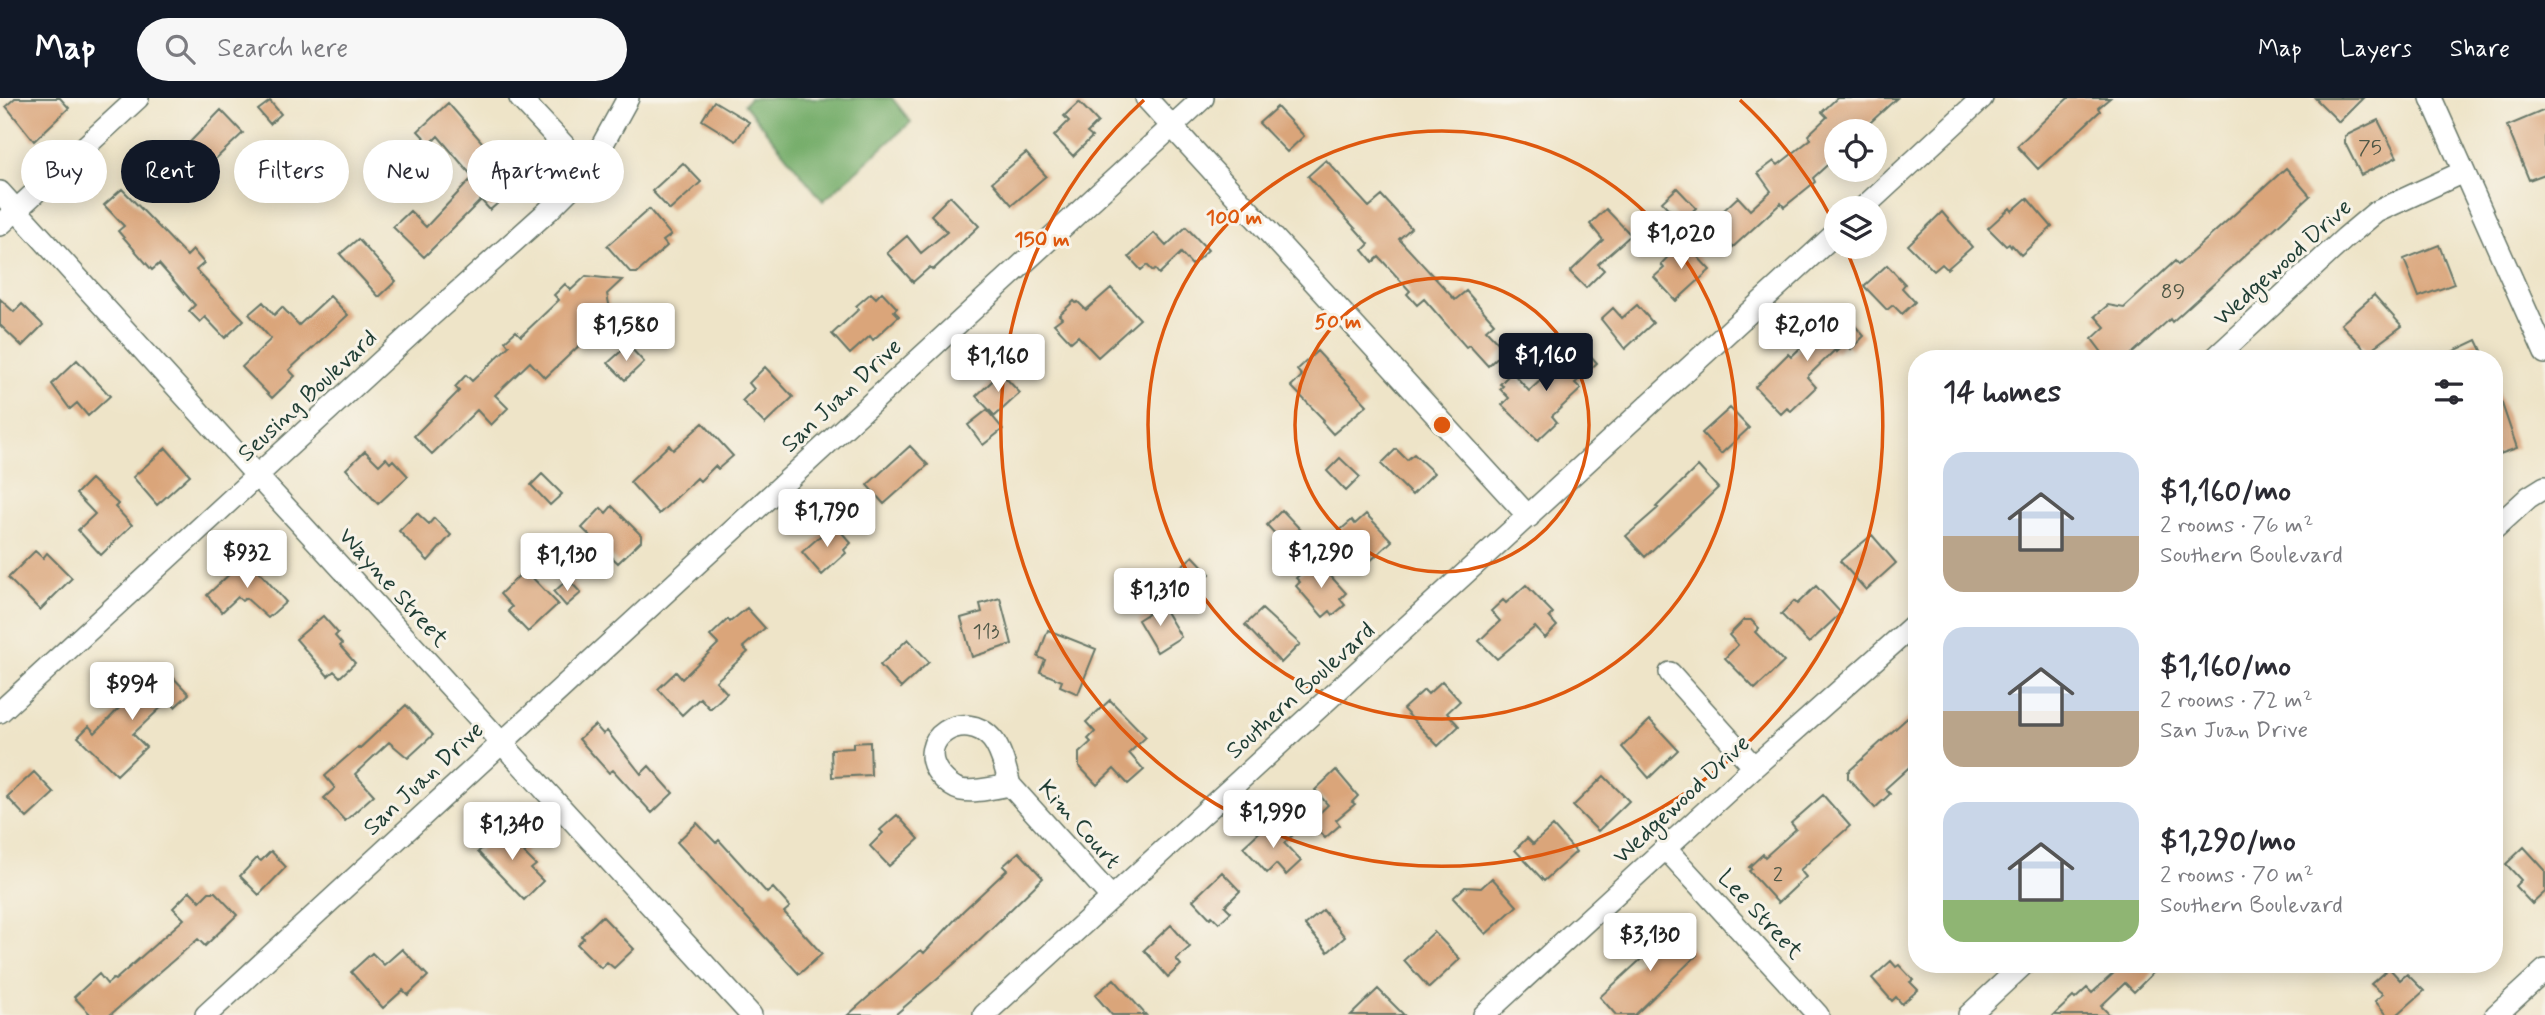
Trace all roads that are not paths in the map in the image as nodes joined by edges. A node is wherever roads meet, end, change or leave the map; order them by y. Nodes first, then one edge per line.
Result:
1 (138, 98) edge
2 (520, 98) edge
3 (628, 98) edge
4 (1146, 98) edge
5 (1203, 98) edge
6 (1982, 98) edge
7 (2431, 98) edge
8 (1172, 127) junction
9 (559, 140) edge
10 (605, 140) edge
11 (2463, 172) junction
12 (0, 192) edge
13 (1876, 196) edge
14 (553, 203) edge
15 (16, 209) junction
16 (0, 225) edge
17 (1824, 244) edge
18 (2224, 350) edge
19 (2545, 353) edge
20 (258, 477) junction
21 (2545, 487) edge
22 (1529, 517) junction
23 (2503, 521) edge
24 (1908, 630) edge
25 (1670, 673) dead end
26 (0, 712) edge
27 (501, 742) junction
28 (1754, 767) junction
29 (1010, 785) dead end
30 (1666, 849) junction
31 (1112, 898) junction
32 (2545, 970) edge
33 (2014, 973) edge
34 (206, 1015) edge
35 (751, 1015) edge
36 (984, 1015) edge
37 (1484, 1015) edge
38 (1818, 1015) edge
39 (1969, 1015) edge
40 (2496, 1015) edge

1 - 15 street
2 - 9 street
3 - 10 street, Seusing Boulevard
4 - 8 street
5 - 8 street, San Juan Drive
6 - 13 street
7 - 11 street
8 - 22 street
8 - 27 street, San Juan Drive
11 - 18 street, Wedgewood Drive
11 - 19 street
12 - 15 street, Wayne Street
14 - 20 street, Seusing Boulevard
15 - 16 street
15 - 20 street, Wayne Street
17 - 22 street, Southern Boulevard
20 - 26 street, Seusing Boulevard
20 - 27 street, Wayne Street
21 - 23 street
22 - 31 street, Southern Boulevard
24 - 28 street, Wedgewood Drive
25 - 28 street
27 - 34 street, San Juan Drive
27 - 35 street, Wayne Street
28 - 30 street, Wedgewood Drive
29 - 31 street, Kim Court
30 - 37 street, Wedgewood Drive
30 - 38 street, Lee Street
31 - 36 street, Southern Boulevard
32 - 40 street
33 - 39 street

